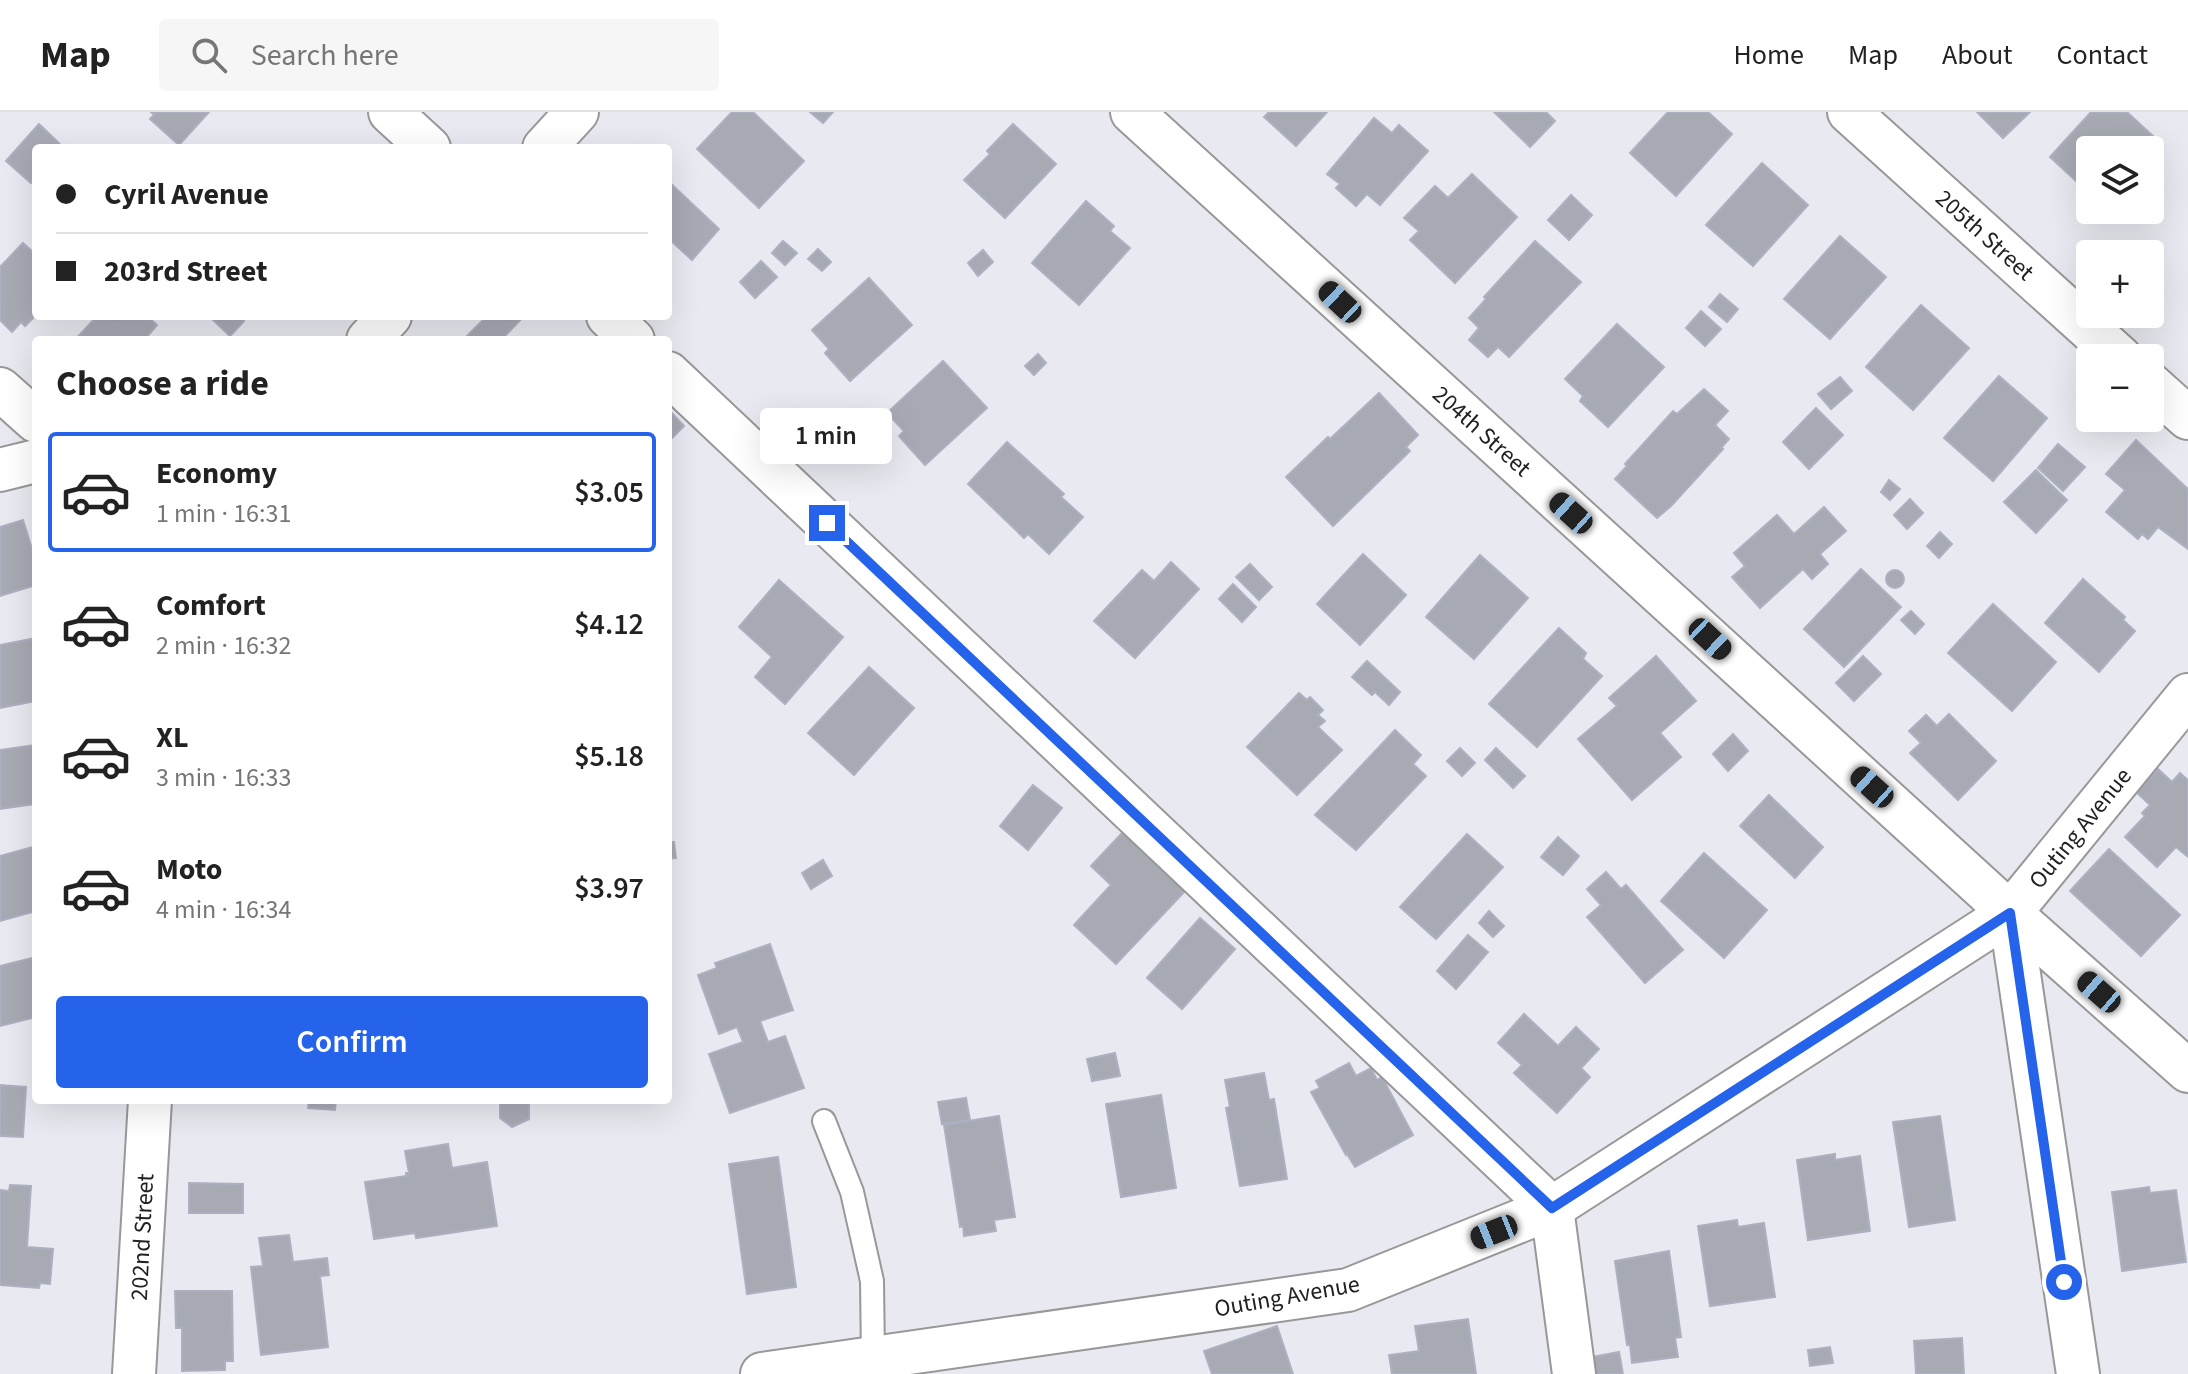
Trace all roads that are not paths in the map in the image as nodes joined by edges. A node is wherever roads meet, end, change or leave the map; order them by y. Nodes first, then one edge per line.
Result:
1 (390, 112) edge
2 (577, 112) edge
3 (1132, 112) edge
4 (1849, 112) edge
5 (425, 144) edge
6 (548, 144) edge
7 (386, 320) edge
8 (612, 320) edge
9 (372, 336) edge
10 (629, 336) edge
11 (2106, 344) edge
12 (672, 377) edge
13 (0, 389) edge
14 (2164, 397) edge
15 (32, 417) edge
16 (2188, 418) edge
17 (32, 462) edge
18 (0, 470) edge
19 (2188, 695) edge
20 (2010, 913) junction
21 (2188, 1071) edge
22 (150, 1104) edge
23 (824, 1121) dead end
24 (1552, 1208) junction
25 (873, 1358) junction
26 (134, 1374) edge
27 (762, 1374) edge
28 (1574, 1374) edge
29 (2078, 1374) edge

1 - 5 street
2 - 6 street
3 - 20 street, 204th Street
4 - 11 street, 205th Street
7 - 9 street
8 - 10 street
12 - 24 street
13 - 15 street
14 - 16 street
17 - 18 street
19 - 20 street, Outing Avenue
20 - 21 street, 204th Street
20 - 24 street, Outing Avenue
20 - 29 street
22 - 26 street, 202nd Street
23 - 25 lane
24 - 25 street, Outing Avenue
24 - 28 street
25 - 27 street, Outing Avenue

